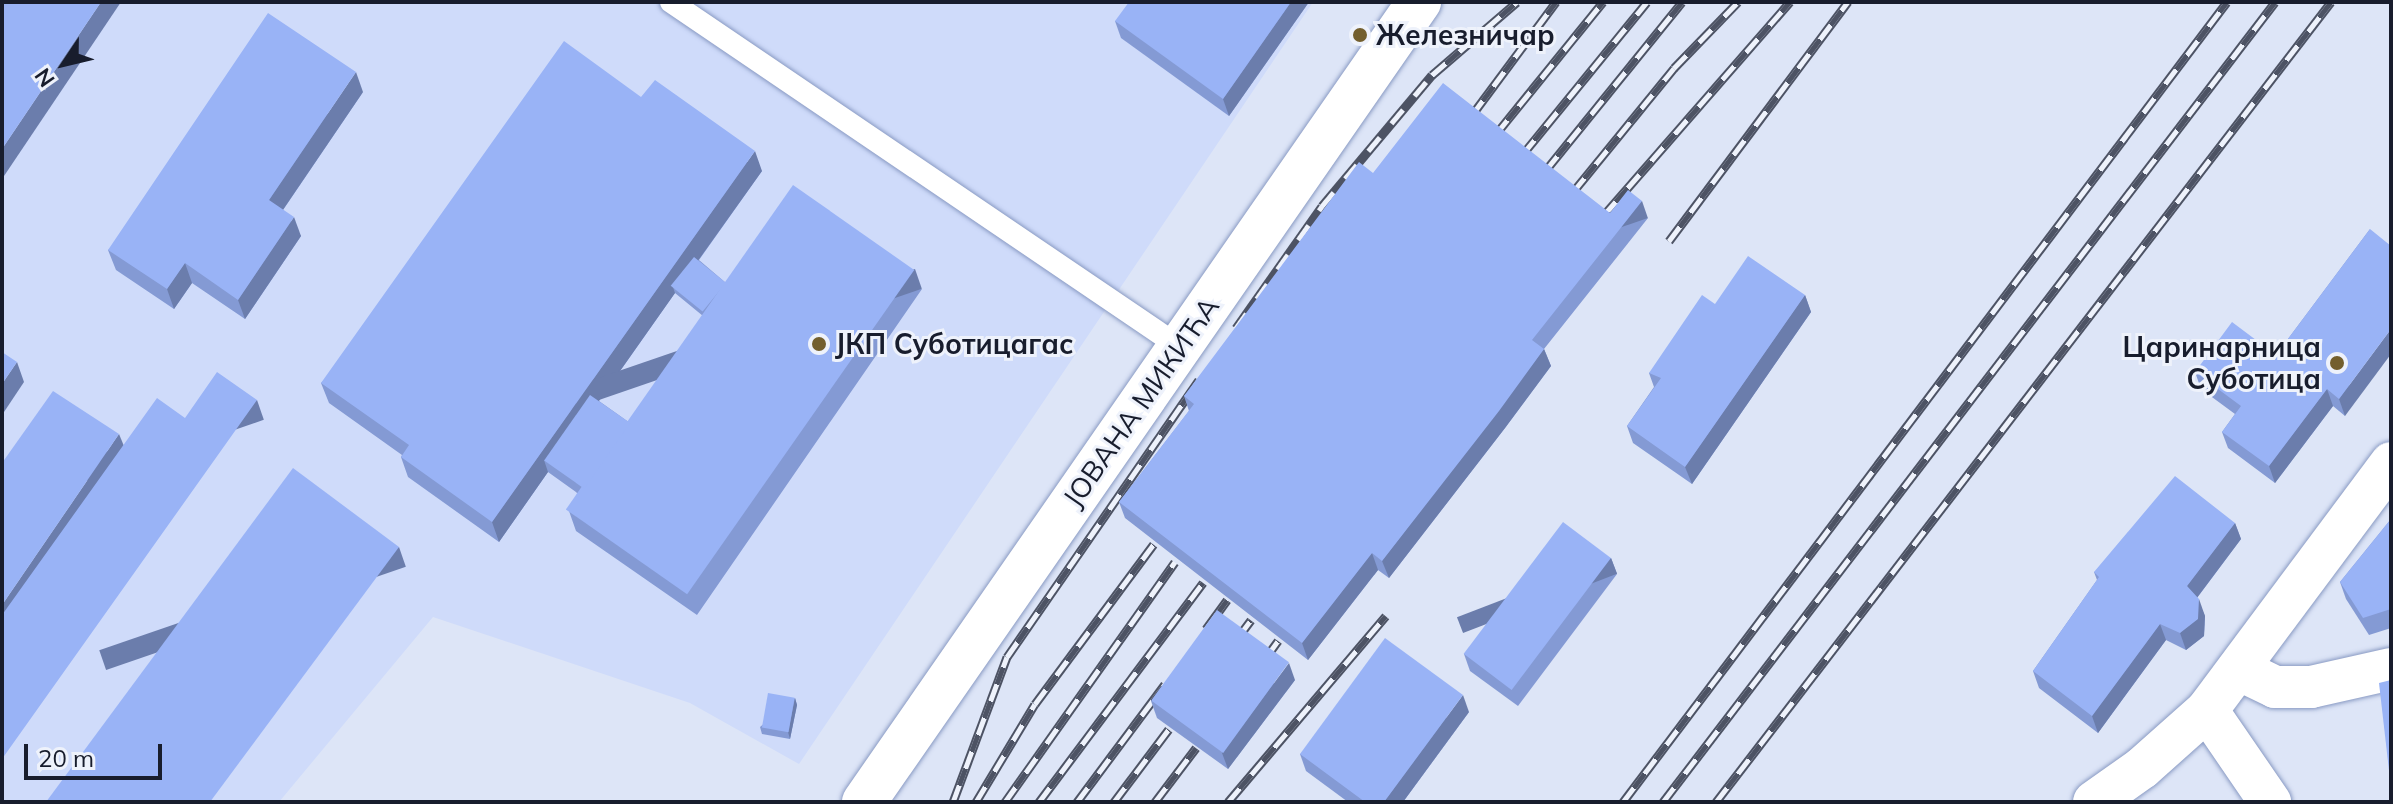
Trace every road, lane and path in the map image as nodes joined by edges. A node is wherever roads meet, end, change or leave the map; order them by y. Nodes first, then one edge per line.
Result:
1 (671, 2) edge
2 (1419, 2) edge
3 (1180, 347) junction
4 (2391, 463) edge
5 (2238, 669) junction
6 (2391, 669) edge
7 (2207, 710) junction
8 (864, 802) edge
9 (2094, 802) edge
10 (2270, 802) edge

1 - 3 lane
2 - 3 street, ЈОВАНА МИКИЋА
3 - 8 street, ЈОВАНА МИКИЋА
4 - 5 street
5 - 6 street
5 - 7 street
7 - 9 street
7 - 10 street

